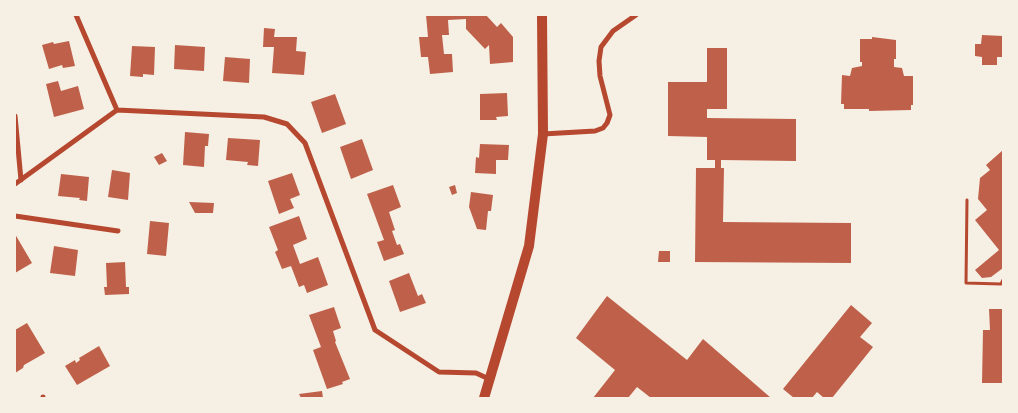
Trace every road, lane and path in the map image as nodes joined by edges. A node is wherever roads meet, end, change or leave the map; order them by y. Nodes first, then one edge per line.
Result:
1 (76, 15) edge
2 (542, 15) edge
3 (636, 15) edge
4 (117, 110) junction
5 (15, 116) edge
6 (543, 134) junction
7 (21, 180) junction
8 (15, 184) edge
9 (967, 200) dead end
10 (15, 216) edge
11 (118, 231) dead end
12 (1002, 283) edge
13 (489, 379) junction
14 (484, 398) edge

1 - 4 street
2 - 6 main road
3 - 6 street
4 - 7 street
4 - 13 street
5 - 7 street
6 - 13 main road
7 - 8 street
9 - 12 path
10 - 11 street
13 - 14 main road

